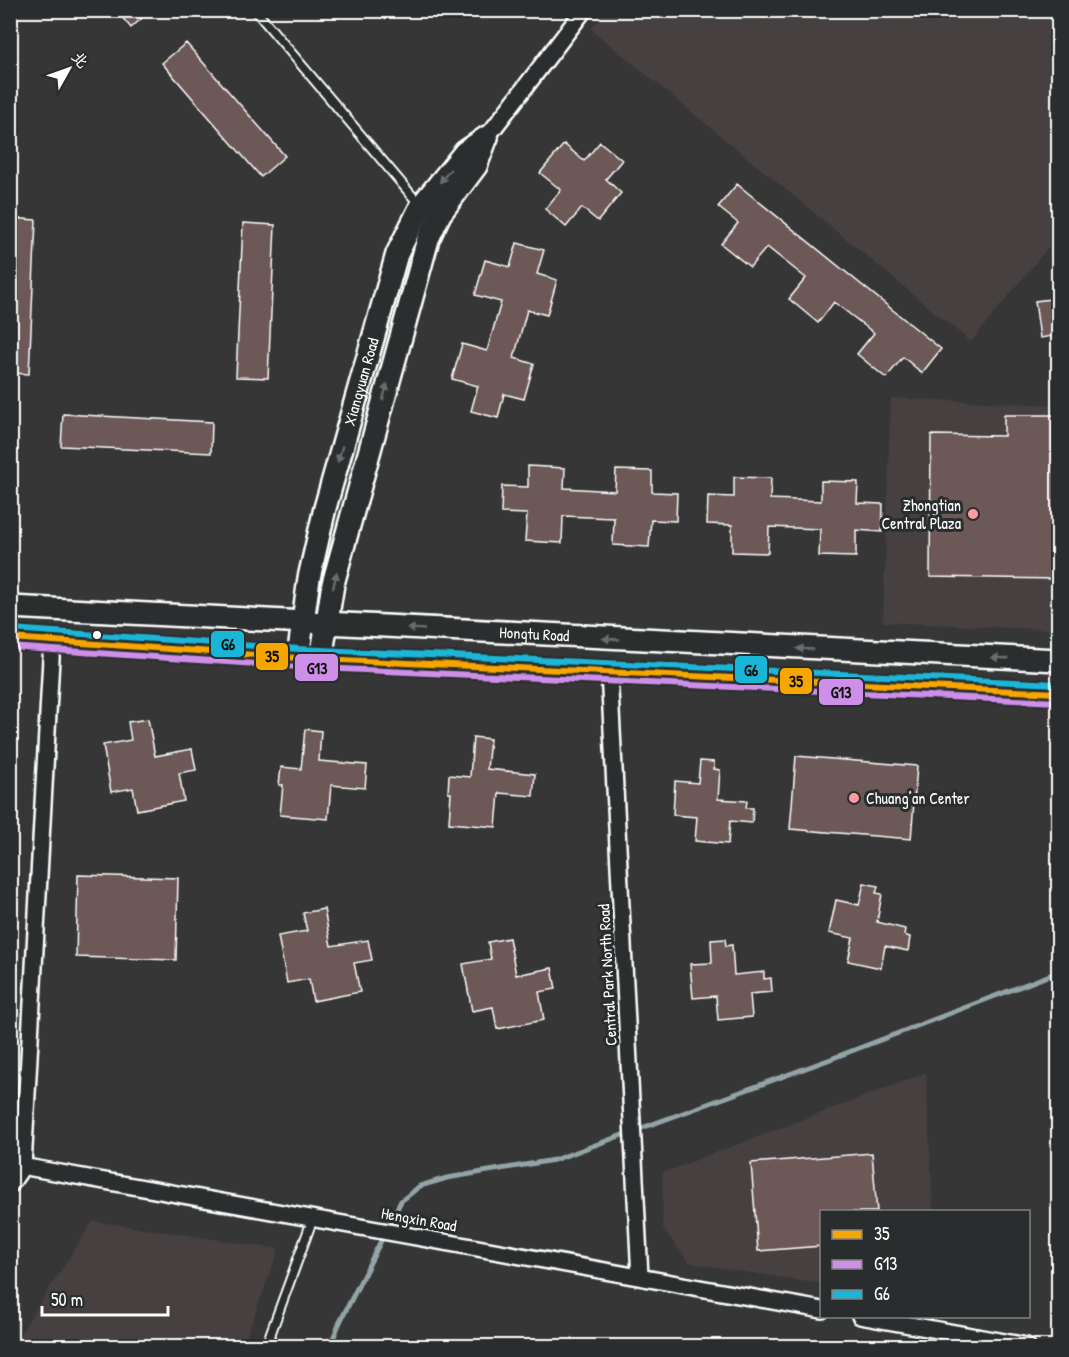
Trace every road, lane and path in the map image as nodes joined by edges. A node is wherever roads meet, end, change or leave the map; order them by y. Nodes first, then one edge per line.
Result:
1 (255, 10) edge
2 (584, 10) edge
3 (487, 137) joint
4 (430, 210) junction
5 (10, 606) edge
6 (303, 623) junction
7 (327, 624) junction
8 (10, 638) edge
9 (52, 641) junction
10 (298, 658) junction
11 (321, 658) junction
12 (1059, 660) edge
13 (609, 671) junction
14 (1059, 693) edge
15 (17, 1165) edge
16 (10, 1185) edge
17 (313, 1218) junction
18 (640, 1277) junction
19 (820, 1310) edge
20 (866, 1318) edge
21 (266, 1347) edge
22 (1026, 1347) edge

1 - 4 lane
2 - 3 street, Xiangyuan Road
3 - 4 main road, Xiangyuan Road
4 -> 6 main road, Xiangyuan Road
7 -> 4 main road, Xiangyuan Road
5 - 6 main road, Hongtu Road
6 - 7 main road, Hongtu Road
6 - 10 main road, Xiangyuan Road
7 - 11 main road, Xiangyuan Road
12 -> 7 main road, Hongtu Road
8 - 9 main road, Hongtu Road
9 - 10 main road, Hongtu Road
9 - 15 street
10 - 11 main road, Hongtu Road
11 - 13 main road, Hongtu Road
13 - 14 main road, Hongtu Road
13 - 18 street, Central Park North Road
15 - 16 street
15 - 17 street, Hengxin Road
17 - 18 street, Hengxin Road
17 - 21 lane
18 - 19 street, Hengxin Road
20 - 22 street

